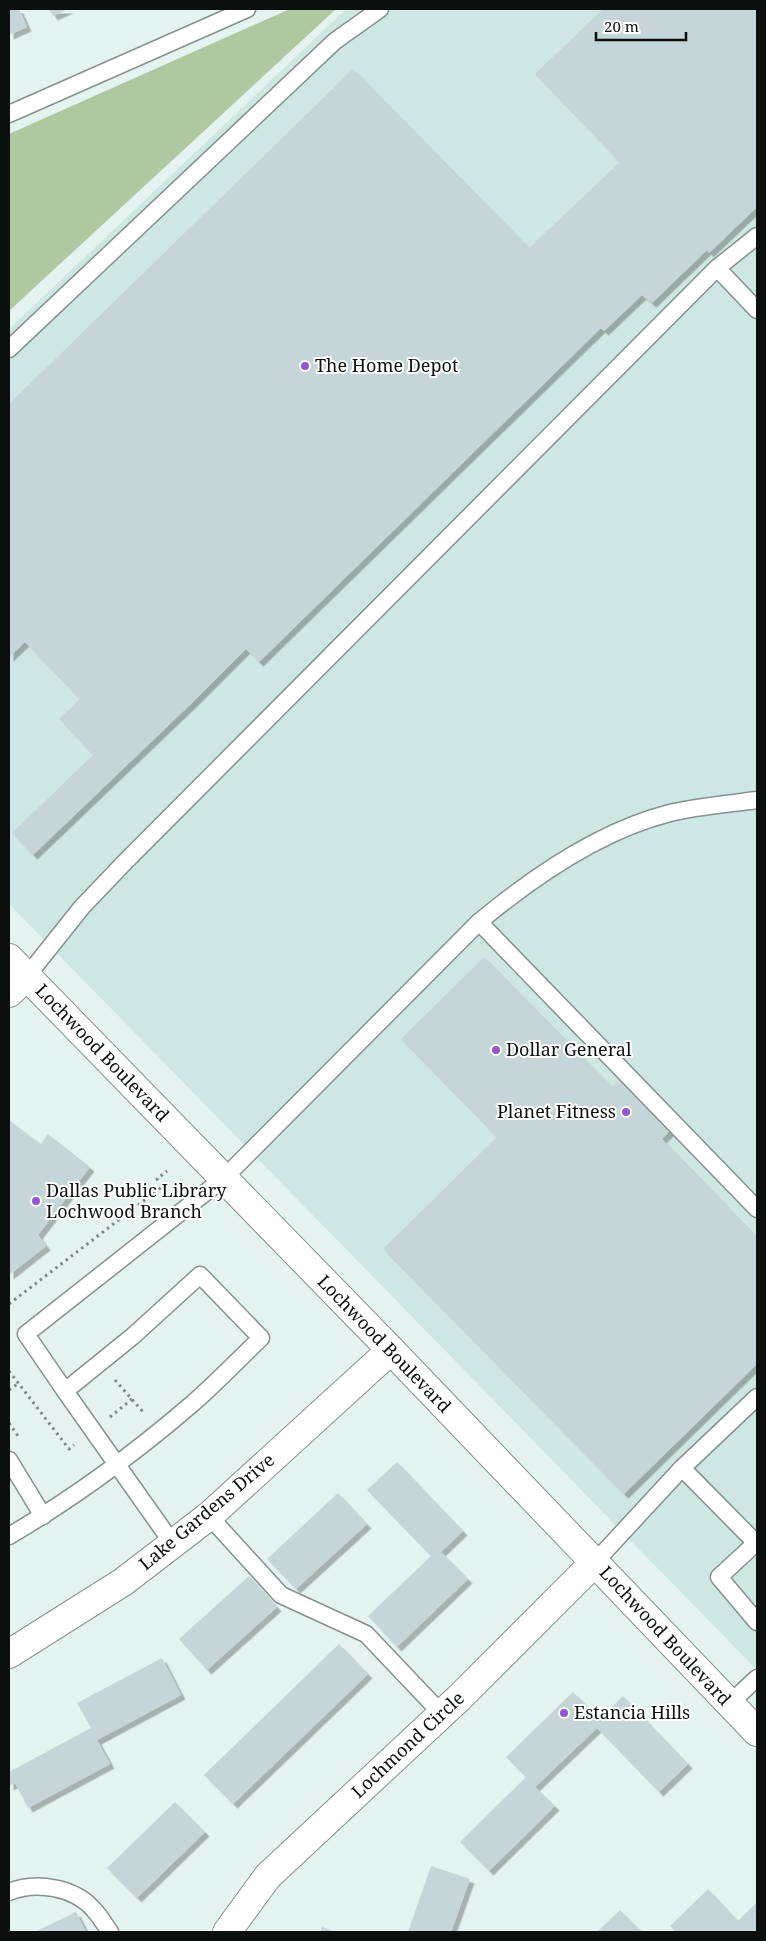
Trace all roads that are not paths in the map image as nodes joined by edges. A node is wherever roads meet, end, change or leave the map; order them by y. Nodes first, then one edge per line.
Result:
1 (246, 9) edge
2 (380, 9) edge
3 (9, 114) edge
4 (757, 236) edge
5 (717, 268) junction
6 (757, 310) edge
7 (9, 349) edge
8 (757, 800) edge
9 (479, 922) junction
10 (15, 976) edge
11 (224, 1178) junction
12 (757, 1209) edge
13 (391, 1350) junction
14 (65, 1391) junction
15 (757, 1397) edge
16 (9, 1460) edge
17 (117, 1465) junction
18 (682, 1468) junction
19 (43, 1516) junction
20 (209, 1516) junction
21 (9, 1536) edge
22 (757, 1543) edge
23 (173, 1544) junction
24 (594, 1562) junction
25 (757, 1622) edge
26 (9, 1654) edge
27 (757, 1678) edge
28 (729, 1704) junction
29 (442, 1714) junction
30 (757, 1732) edge
31 (9, 1892) edge
32 (110, 1932) edge
33 (227, 1932) edge

1 - 3 lane
2 - 7 lane
4 - 5 lane
5 - 6 lane
5 - 10 lane
8 - 9 lane
9 - 11 lane
9 - 12 lane
10 - 11 street, Lochwood Boulevard
11 - 13 street, Lochwood Boulevard
11 - 14 lane
13 - 20 street, Lake Gardens Drive
13 - 24 street, Lochwood Boulevard
14 - 17 lane
14 - 17 lane
15 - 18 lane
16 - 19 lane
17 - 19 lane
17 - 23 lane
18 - 22 lane
18 - 24 lane
19 - 21 lane
20 - 23 street, Lake Gardens Drive
20 - 29 lane
22 - 25 lane
23 - 26 street, Lake Gardens Drive
24 - 28 street, Lochwood Boulevard
24 - 29 street, Lochmond Circle
27 - 28 lane
28 - 30 street, Lochwood Boulevard
29 - 33 street, Lochmond Circle
31 - 32 lane

